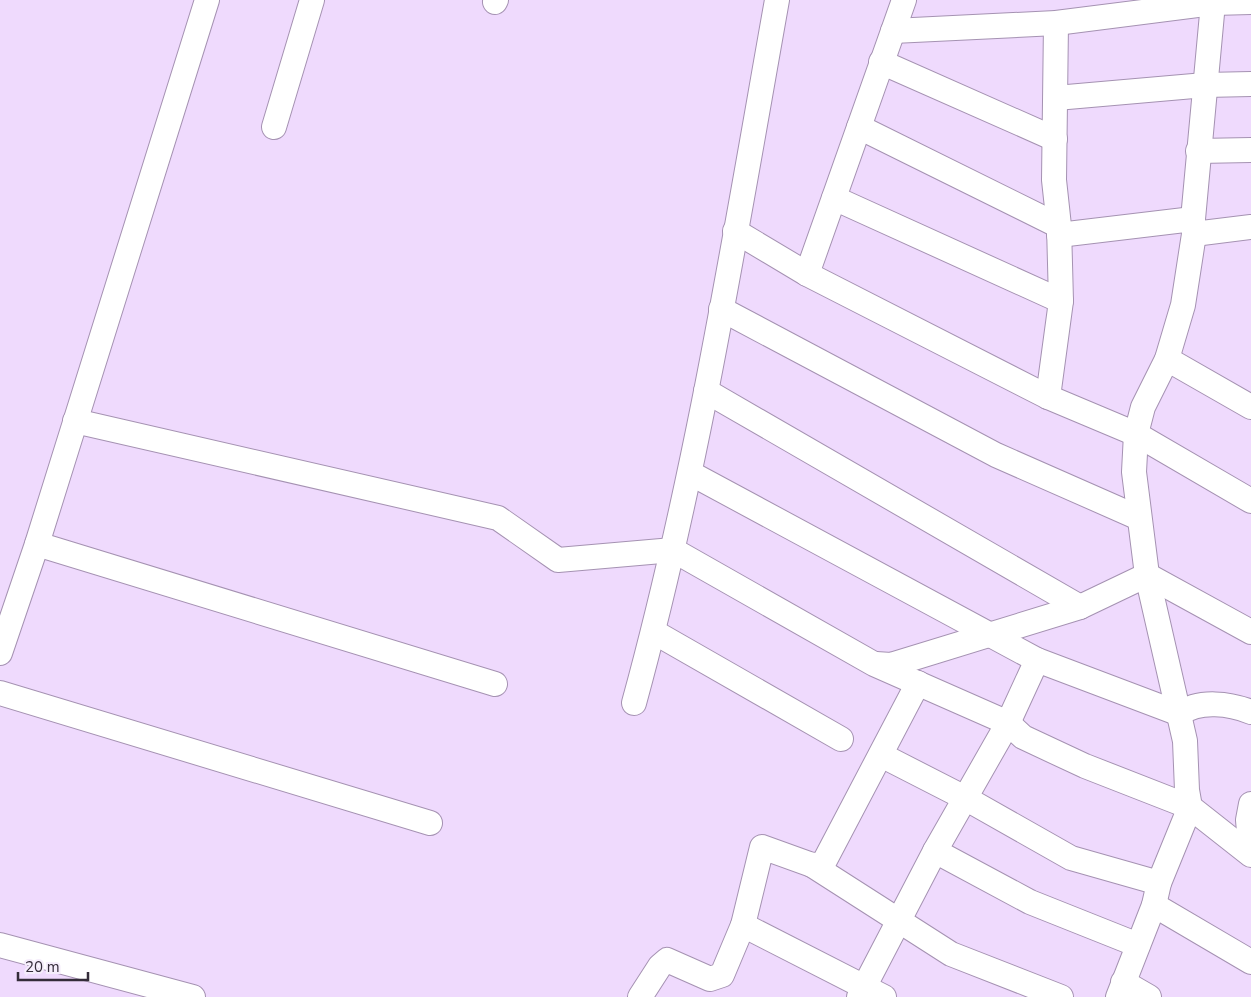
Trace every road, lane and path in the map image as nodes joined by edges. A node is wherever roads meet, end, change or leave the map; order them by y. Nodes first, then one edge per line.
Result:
1 (207, 0) edge
2 (312, 0) edge
3 (777, 0) edge
4 (904, 0) edge
5 (1251, 2) edge
6 (1212, 3) junction
7 (1056, 22) junction
8 (893, 32) junction
9 (881, 62) junction
10 (1251, 84) edge
11 (1205, 85) junction
12 (1056, 98) junction
13 (274, 127) dead end
14 (858, 127) junction
15 (1055, 139) junction
16 (1251, 150) edge
17 (1198, 151) junction
18 (834, 198) junction
19 (1193, 227) junction
20 (1251, 227) edge
21 (1059, 230) junction
22 (735, 231) junction
23 (807, 274) junction
24 (1061, 301) junction
25 (721, 309) junction
26 (1167, 359) junction
27 (706, 391) junction
28 (1048, 397) junction
29 (1251, 407) edge
30 (75, 421) junction
31 (1136, 434) junction
32 (690, 473) junction
33 (1251, 501) edge
34 (1139, 518) junction
35 (37, 544) junction
36 (673, 550) junction
37 (1148, 575) junction
38 (1080, 607) junction
39 (654, 632) junction
40 (1251, 632) edge
41 (990, 636) junction
42 (0, 653) edge
43 (1037, 660) junction
44 (874, 664) junction
45 (918, 683) junction
46 (495, 684) dead end
47 (0, 693) edge
48 (634, 704) dead end
49 (1251, 712) edge
50 (1180, 714) junction
51 (1008, 723) junction
52 (841, 739) dead end
53 (881, 755) junction
54 (965, 798) junction
55 (1251, 804) edge
56 (1190, 807) junction
57 (430, 823) dead end
58 (935, 851) junction
59 (1251, 854) edge
60 (812, 865) junction
61 (1156, 894) junction
62 (898, 922) junction
63 (742, 925) junction
64 (0, 945) edge
65 (1138, 945) junction
66 (1251, 962) edge
67 (1120, 990) edge
68 (861, 992) edge
69 (193, 997) edge
70 (640, 997) edge
71 (884, 997) edge
72 (1061, 997) edge
73 (1149, 997) edge

1 - 30 street
2 - 13 street
3 - 22 street
4 - 8 street
5 - 6 street
6 - 7 street
6 - 11 street
7 - 8 street
7 - 12 street
8 - 9 street
9 - 14 street
9 - 15 street
10 - 11 street
11 - 12 street
11 - 17 street
12 - 15 street
14 - 18 street
14 - 21 street
15 - 21 street
16 - 17 street
17 - 19 street
18 - 23 street
18 - 24 street
19 - 20 street
19 - 21 street
19 - 26 street
21 - 24 street
22 - 23 street
22 - 25 street
23 - 28 street
24 - 28 street
25 - 27 street
25 - 34 street
26 - 29 street
26 - 31 street
27 - 32 street
27 - 38 street
28 - 31 street
30 - 35 street
30 - 36 street
31 - 33 street
31 - 34 street
32 - 36 street
32 - 41 street
34 - 37 street
35 - 42 street
35 - 46 street
36 - 39 street
36 - 44 street
37 - 38 street
37 - 40 street
37 - 50 street
38 - 41 street
39 - 48 street
39 - 52 street
41 - 43 street
41 - 44 street
43 - 50 street
43 - 51 street
44 - 45 street
45 - 51 street
45 - 53 street
47 - 57 street
49 - 50 street
50 - 56 street
51 - 54 street
51 - 56 street
53 - 54 street
53 - 60 street
54 - 58 street
54 - 61 street
55 - 59 street
56 - 59 street
56 - 61 street
58 - 62 street
58 - 65 street
60 - 62 street
60 - 63 street
61 - 65 street
61 - 66 street
62 - 68 street
62 - 72 street
63 - 68 street
63 - 70 street
64 - 69 street
65 - 67 street
67 - 73 street
68 - 71 street

